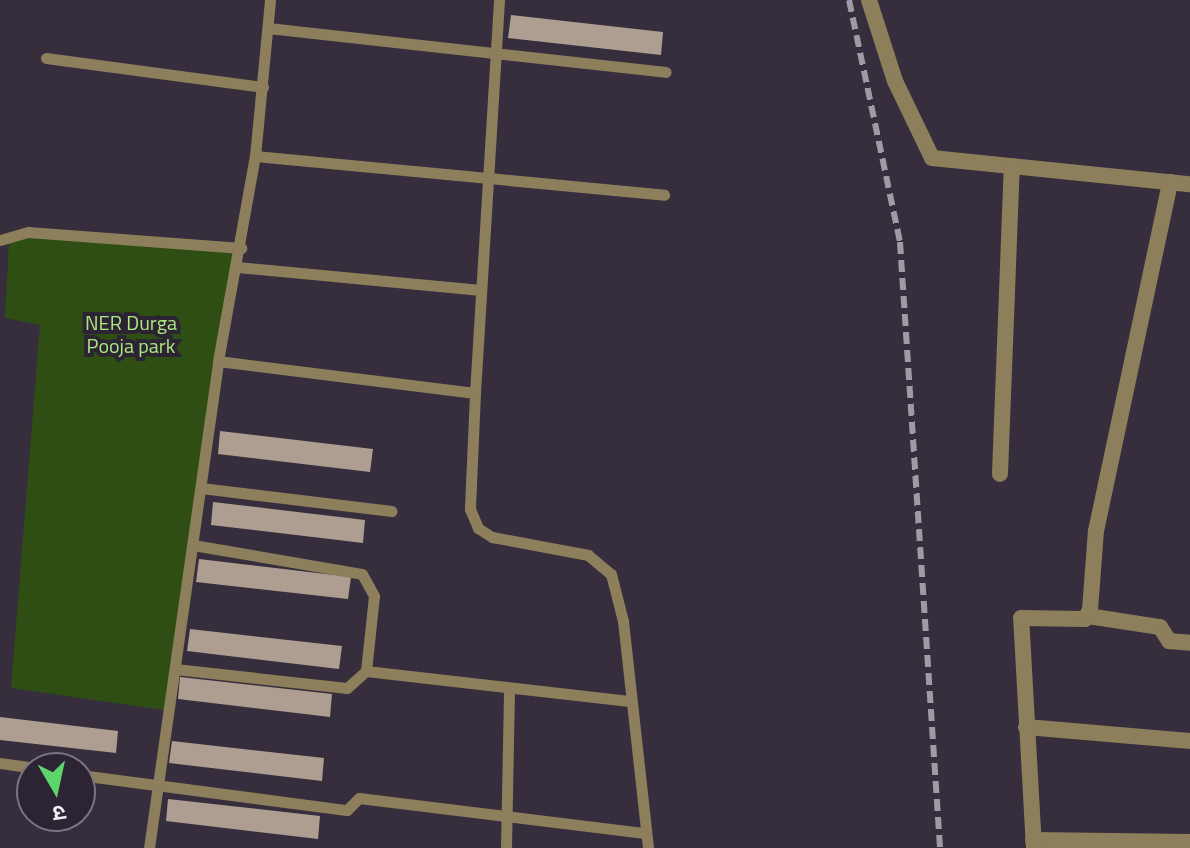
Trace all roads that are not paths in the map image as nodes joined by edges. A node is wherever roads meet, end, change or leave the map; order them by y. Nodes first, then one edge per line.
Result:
1 (270, 0) edge
2 (499, 0) edge
3 (869, 0) edge
4 (268, 28) junction
5 (495, 56) junction
6 (46, 58) dead end
7 (666, 72) dead end
8 (263, 87) junction
9 (255, 156) junction
10 (1012, 166) junction
11 (487, 180) junction
12 (1170, 182) junction
13 (1190, 184) edge
14 (664, 195) dead end
15 (0, 240) edge
16 (241, 248) junction
17 (237, 267) junction
18 (481, 290) junction
19 (218, 361) junction
20 (475, 393) junction
21 (1000, 474) dead end
22 (201, 488) junction
23 (392, 511) dead end
24 (193, 545) junction
25 (1088, 616) junction
26 (1190, 643) edge
27 (175, 669) junction
28 (366, 671) junction
29 (509, 688) junction
30 (631, 701) junction
31 (1026, 727) junction
32 (1190, 741) edge
33 (96, 777) edge
34 (158, 786) junction
35 (510, 818) junction
36 (645, 833) junction
37 (1190, 842) edge
38 (1033, 844) edge
39 (149, 848) edge
40 (506, 848) edge
41 (648, 848) edge

1 - 4 lane
2 - 5 lane
3 - 10 street
4 - 5 lane
4 - 8 lane
5 - 7 lane
5 - 11 lane
6 - 8 lane
8 - 9 lane
9 - 11 lane
9 - 16 lane
10 - 12 street
10 - 21 street
11 - 14 lane
11 - 18 lane
12 - 13 street
12 - 25 street
15 - 16 lane
16 - 17 lane
17 - 18 lane
17 - 19 lane
18 - 20 lane
19 - 20 lane
19 - 22 lane
20 - 30 lane
22 - 23 lane
22 - 24 lane
24 - 27 lane
24 - 28 lane
25 - 26 street
25 - 31 street
27 - 28 lane
27 - 34 lane
28 - 29 lane
29 - 30 lane
29 - 35 lane
30 - 36 lane
31 - 32 street
31 - 38 street
33 - 34 lane
34 - 35 lane
34 - 39 lane
35 - 36 lane
35 - 40 lane
36 - 41 lane
37 - 38 street

